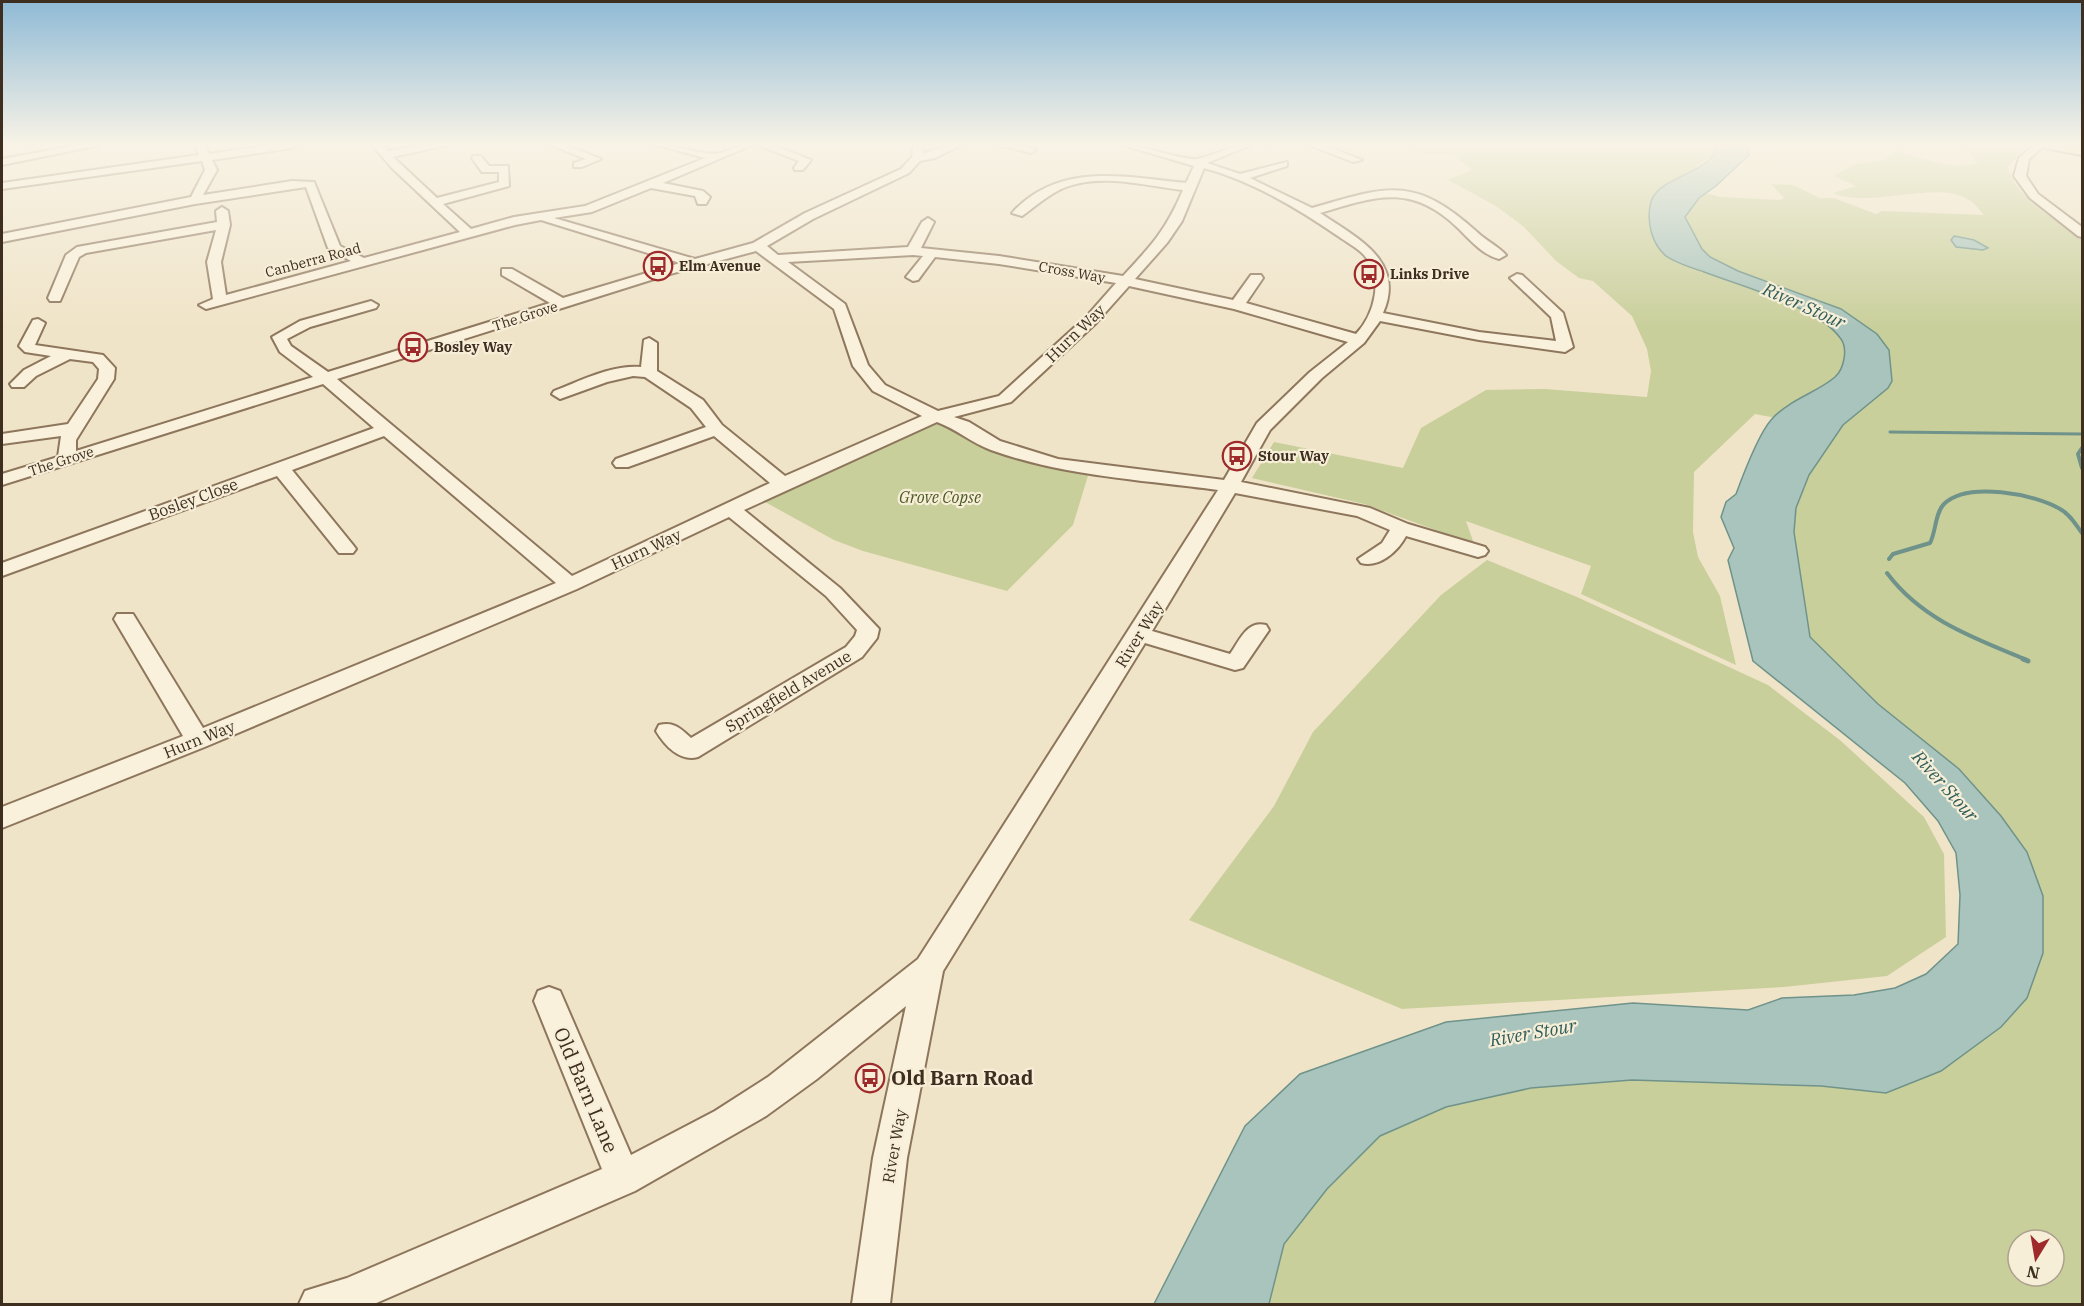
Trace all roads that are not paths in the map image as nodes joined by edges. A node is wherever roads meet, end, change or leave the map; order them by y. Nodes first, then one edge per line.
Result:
1 (165, 206) edge
2 (221, 206) edge
3 (318, 206) edge
4 (440, 206) edge
5 (596, 206) edge
6 (598, 206) edge
7 (830, 206) edge
8 (1035, 206) edge
9 (1183, 206) edge
10 (1299, 206) edge
11 (1334, 206) edge
12 (1439, 206) edge
13 (2046, 206) edge
14 (1001, 212) dead end
15 (1311, 212) junction
16 (538, 218) junction
17 (928, 222) dead end
18 (224, 225) junction
19 (562, 225) junction
20 (468, 233) junction
21 (2082, 233) edge
22 (2, 238) edge
23 (759, 246) junction
24 (742, 250) junction
25 (913, 251) junction
26 (932, 253) junction
27 (1499, 255) dead end
28 (778, 260) junction
29 (362, 262) junction
30 (695, 263) junction
31 (507, 272) dead end
32 (913, 277) dead end
33 (1256, 278) dead end
34 (1517, 278) dead end
35 (1126, 282) junction
36 (59, 295) dead end
37 (220, 301) junction
38 (563, 303) junction
39 (206, 305) dead end
40 (370, 305) dead end
41 (1237, 305) junction
42 (1375, 316) junction
43 (38, 322) dead end
44 (1359, 340) junction
45 (649, 343) dead end
46 (66, 355) junction
47 (649, 373) junction
48 (327, 379) junction
49 (18, 384) dead end
50 (560, 394) dead end
51 (937, 416) junction
52 (73, 429) junction
53 (716, 429) junction
54 (385, 430) junction
55 (2, 439) edge
56 (67, 459) junction
57 (622, 463) dead end
58 (280, 467) junction
59 (2, 480) edge
60 (783, 484) junction
61 (1230, 486) junction
62 (731, 509) junction
63 (1401, 528) junction
64 (346, 549) dead end
65 (1478, 551) dead end
66 (1368, 559) dead end
67 (2, 570) edge
68 (570, 585) junction
69 (125, 619) dead end
70 (1258, 630) dead end
71 (1139, 634) junction
72 (668, 731) dead end
73 (198, 740) junction
74 (2, 818) edge
75 (929, 968) junction
76 (549, 1001) dead end
77 (884, 1005) junction
78 (918, 1018) junction
79 (623, 1179) junction
80 (338, 1302) edge
81 (871, 1305) edge

1 - 22 street
2 - 18 street
3 - 29 street
4 - 20 street
5 - 16 street, Canberra Road
6 - 19 street, Canberra Road
7 - 23 street, The Grove
8 - 14 street
9 - 35 street, Hurn Way
10 - 15 street, River Way
11 - 15 street
12 - 27 street
13 - 21 street
15 - 42 street, River Way
16 - 19 street
16 - 20 street, Canberra Road
17 - 25 street
18 - 36 street
18 - 37 street
19 - 30 street
20 - 29 street, Canberra Road
23 - 24 street, The Grove
23 - 28 street
24 - 28 street
24 - 30 street, The Grove
25 - 26 street, Cross Way
25 - 28 street, Cross Way
26 - 32 street
26 - 35 street, Cross Way
28 - 51 street
29 - 37 street, Canberra Road
30 - 38 street, The Grove
31 - 38 street
33 - 41 street
34 - 42 street
35 - 41 street, Cross Way
35 - 51 street, Hurn Way
37 - 39 street, Canberra Road
38 - 48 street, The Grove
40 - 48 street
41 - 44 street, Cross Way
42 - 44 street, River Way
43 - 46 street
44 - 61 street, River Way
45 - 47 street
46 - 49 street
46 - 52 street
47 - 50 street
47 - 53 street
48 - 54 street
48 - 56 street, The Grove
51 - 60 street, Hurn Way
51 - 61 street
52 - 55 street
52 - 56 street
53 - 57 street
53 - 60 street
54 - 58 street, Bosley Close
54 - 68 street
56 - 59 street, The Grove
58 - 64 street
58 - 67 street, Bosley Close
60 - 62 street, Hurn Way
61 - 63 street
61 - 71 street, River Way
62 - 68 street, Hurn Way
62 - 72 street, Springfield Avenue
63 - 65 street
63 - 66 street
68 - 73 street, Hurn Way
69 - 73 street
70 - 71 street
71 - 75 street, River Way
73 - 74 street, Hurn Way
75 - 77 street
75 - 78 street, River Way
76 - 79 street, Old Barn Lane
77 - 78 street
77 - 79 street
78 - 81 street, River Way
79 - 80 street

